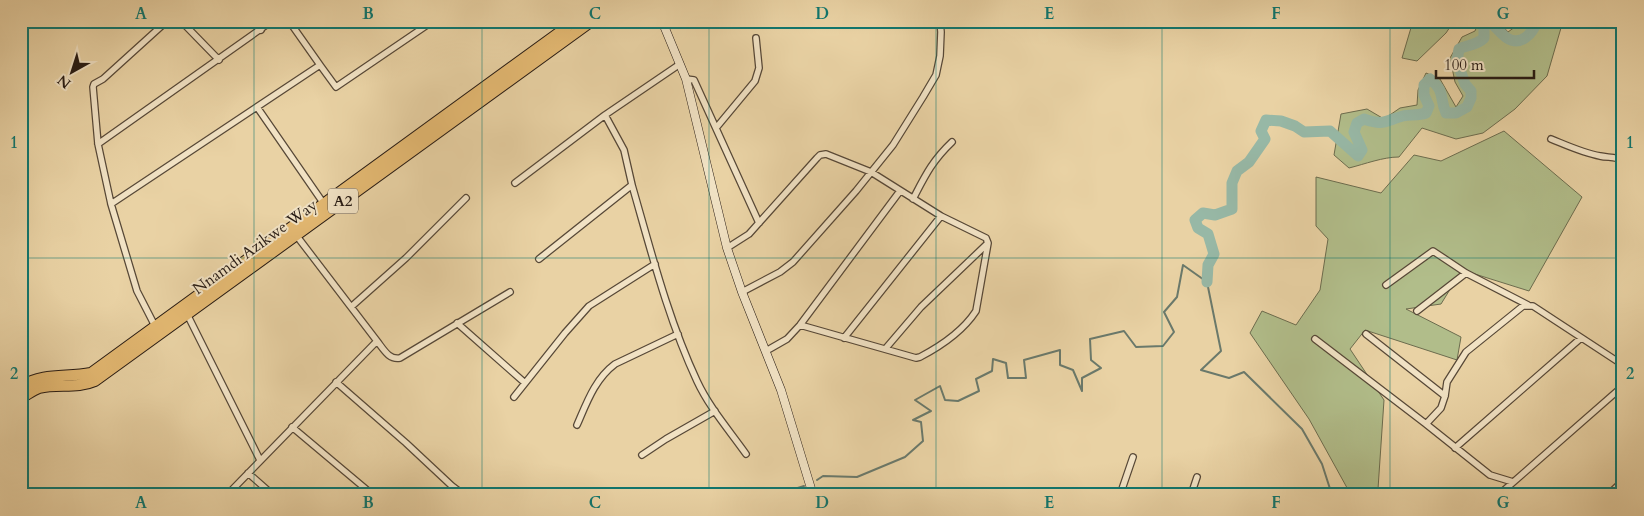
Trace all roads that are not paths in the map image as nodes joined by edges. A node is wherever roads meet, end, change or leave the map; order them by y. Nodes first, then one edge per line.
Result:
1 (167, 21) edge
2 (181, 21) edge
3 (254, 21) edge
4 (272, 21) edge
5 (433, 21) edge
6 (575, 21) edge
7 (592, 21) edge
8 (662, 21) edge
9 (940, 21) edge
10 (289, 22) edge
11 (261, 30) junction
12 (756, 38) dead end
13 (219, 60) junction
14 (680, 64) junction
15 (320, 65) junction
16 (686, 79) junction
17 (257, 107) junction
18 (605, 115) junction
19 (716, 128) junction
20 (1550, 139) dead end
21 (952, 142) dead end
22 (98, 144) junction
23 (1623, 161) edge
24 (871, 172) junction
25 (515, 183) dead end
26 (632, 185) junction
27 (900, 191) junction
28 (466, 198) dead end
29 (913, 199) junction
30 (111, 204) junction
31 (324, 204) junction
32 (941, 216) junction
33 (759, 224) junction
34 (296, 235) junction
35 (988, 244) junction
36 (727, 248) junction
37 (539, 259) dead end
38 (655, 264) junction
39 (1466, 272) junction
40 (1386, 285) dead end
41 (510, 292) dead end
42 (742, 292) junction
43 (1528, 305) junction
44 (351, 307) junction
45 (1417, 311) dead end
46 (187, 314) junction
47 (457, 323) junction
48 (800, 324) junction
49 (155, 326) junction
50 (678, 334) junction
51 (1366, 334) dead end
52 (844, 338) junction
53 (1315, 338) dead end
54 (1581, 338) junction
55 (377, 341) junction
56 (886, 348) junction
57 (766, 351) junction
58 (1623, 365) edge
59 (336, 382) junction
60 (525, 384) junction
61 (21, 386) edge
62 (1623, 386) edge
63 (1445, 396) junction
64 (514, 397) dead end
65 (21, 398) edge
66 (715, 411) junction
67 (1426, 424) junction
68 (577, 425) dead end
69 (292, 427) junction
70 (1455, 448) junction
71 (746, 454) dead end
72 (642, 456) dead end
73 (1133, 457) dead end
74 (260, 460) junction
75 (248, 473) junction
76 (1197, 477) dead end
77 (1623, 481) edge
78 (1513, 482) junction
79 (812, 491) edge
80 (1500, 494) edge
81 (227, 495) edge
82 (272, 495) edge
83 (373, 495) edge
84 (464, 495) edge
85 (1120, 495) edge
86 (1191, 495) edge
87 (1511, 495) edge
88 (1608, 495) edge

1 - 22 street
2 - 13 street
3 - 11 street
4 - 11 street
5 - 15 street
6 - 31 highway, Nnamdi Azikwe Way / A2
7 - 34 highway, Nnamdi Azikwe Way / A2
8 - 14 street
9 - 24 street
10 - 15 street
11 - 13 street
12 - 19 street
13 - 22 street
14 - 16 street
14 - 18 street
15 - 17 street
16 - 19 street
16 - 36 street
17 - 30 street
17 - 31 street
18 - 25 street
18 - 26 street
19 - 33 street
20 - 23 street
21 - 29 street
22 - 30 street
24 - 27 street
24 - 33 street
24 - 42 street
26 - 37 street
26 - 38 street
27 - 29 street
27 - 48 street
28 - 44 street
29 - 32 street
30 - 49 street
31 - 49 highway, Nnamdi Azikwe Way / A2
32 - 35 street
32 - 52 street
33 - 36 street
34 - 44 street
34 - 46 highway, Nnamdi Azikwe Way / A2
35 - 56 street
35 - 56 street
36 - 42 street
38 - 50 street
38 - 60 street
39 - 40 street
39 - 43 street
39 - 45 street
41 - 47 street
42 - 57 street
43 - 54 street
43 - 63 street
44 - 55 street
46 - 65 highway, Nnamdi Azikwe Way / A2
46 - 74 street
47 - 55 street
47 - 60 street
48 - 52 street
48 - 57 street
49 - 61 highway, Nnamdi Azikwe Way / A2
50 - 66 street
50 - 68 street
51 - 63 street
52 - 56 street
53 - 67 street
54 - 58 street
54 - 70 street
55 - 59 street
57 - 79 street
59 - 69 street
59 - 84 street
60 - 64 street
62 - 78 street
63 - 67 street
66 - 71 street
66 - 72 street
67 - 70 street
69 - 74 street
69 - 83 street
70 - 78 street
73 - 85 street
74 - 75 street
75 - 81 street
75 - 82 street
76 - 86 street
77 - 88 street
78 - 80 street
80 - 87 street

